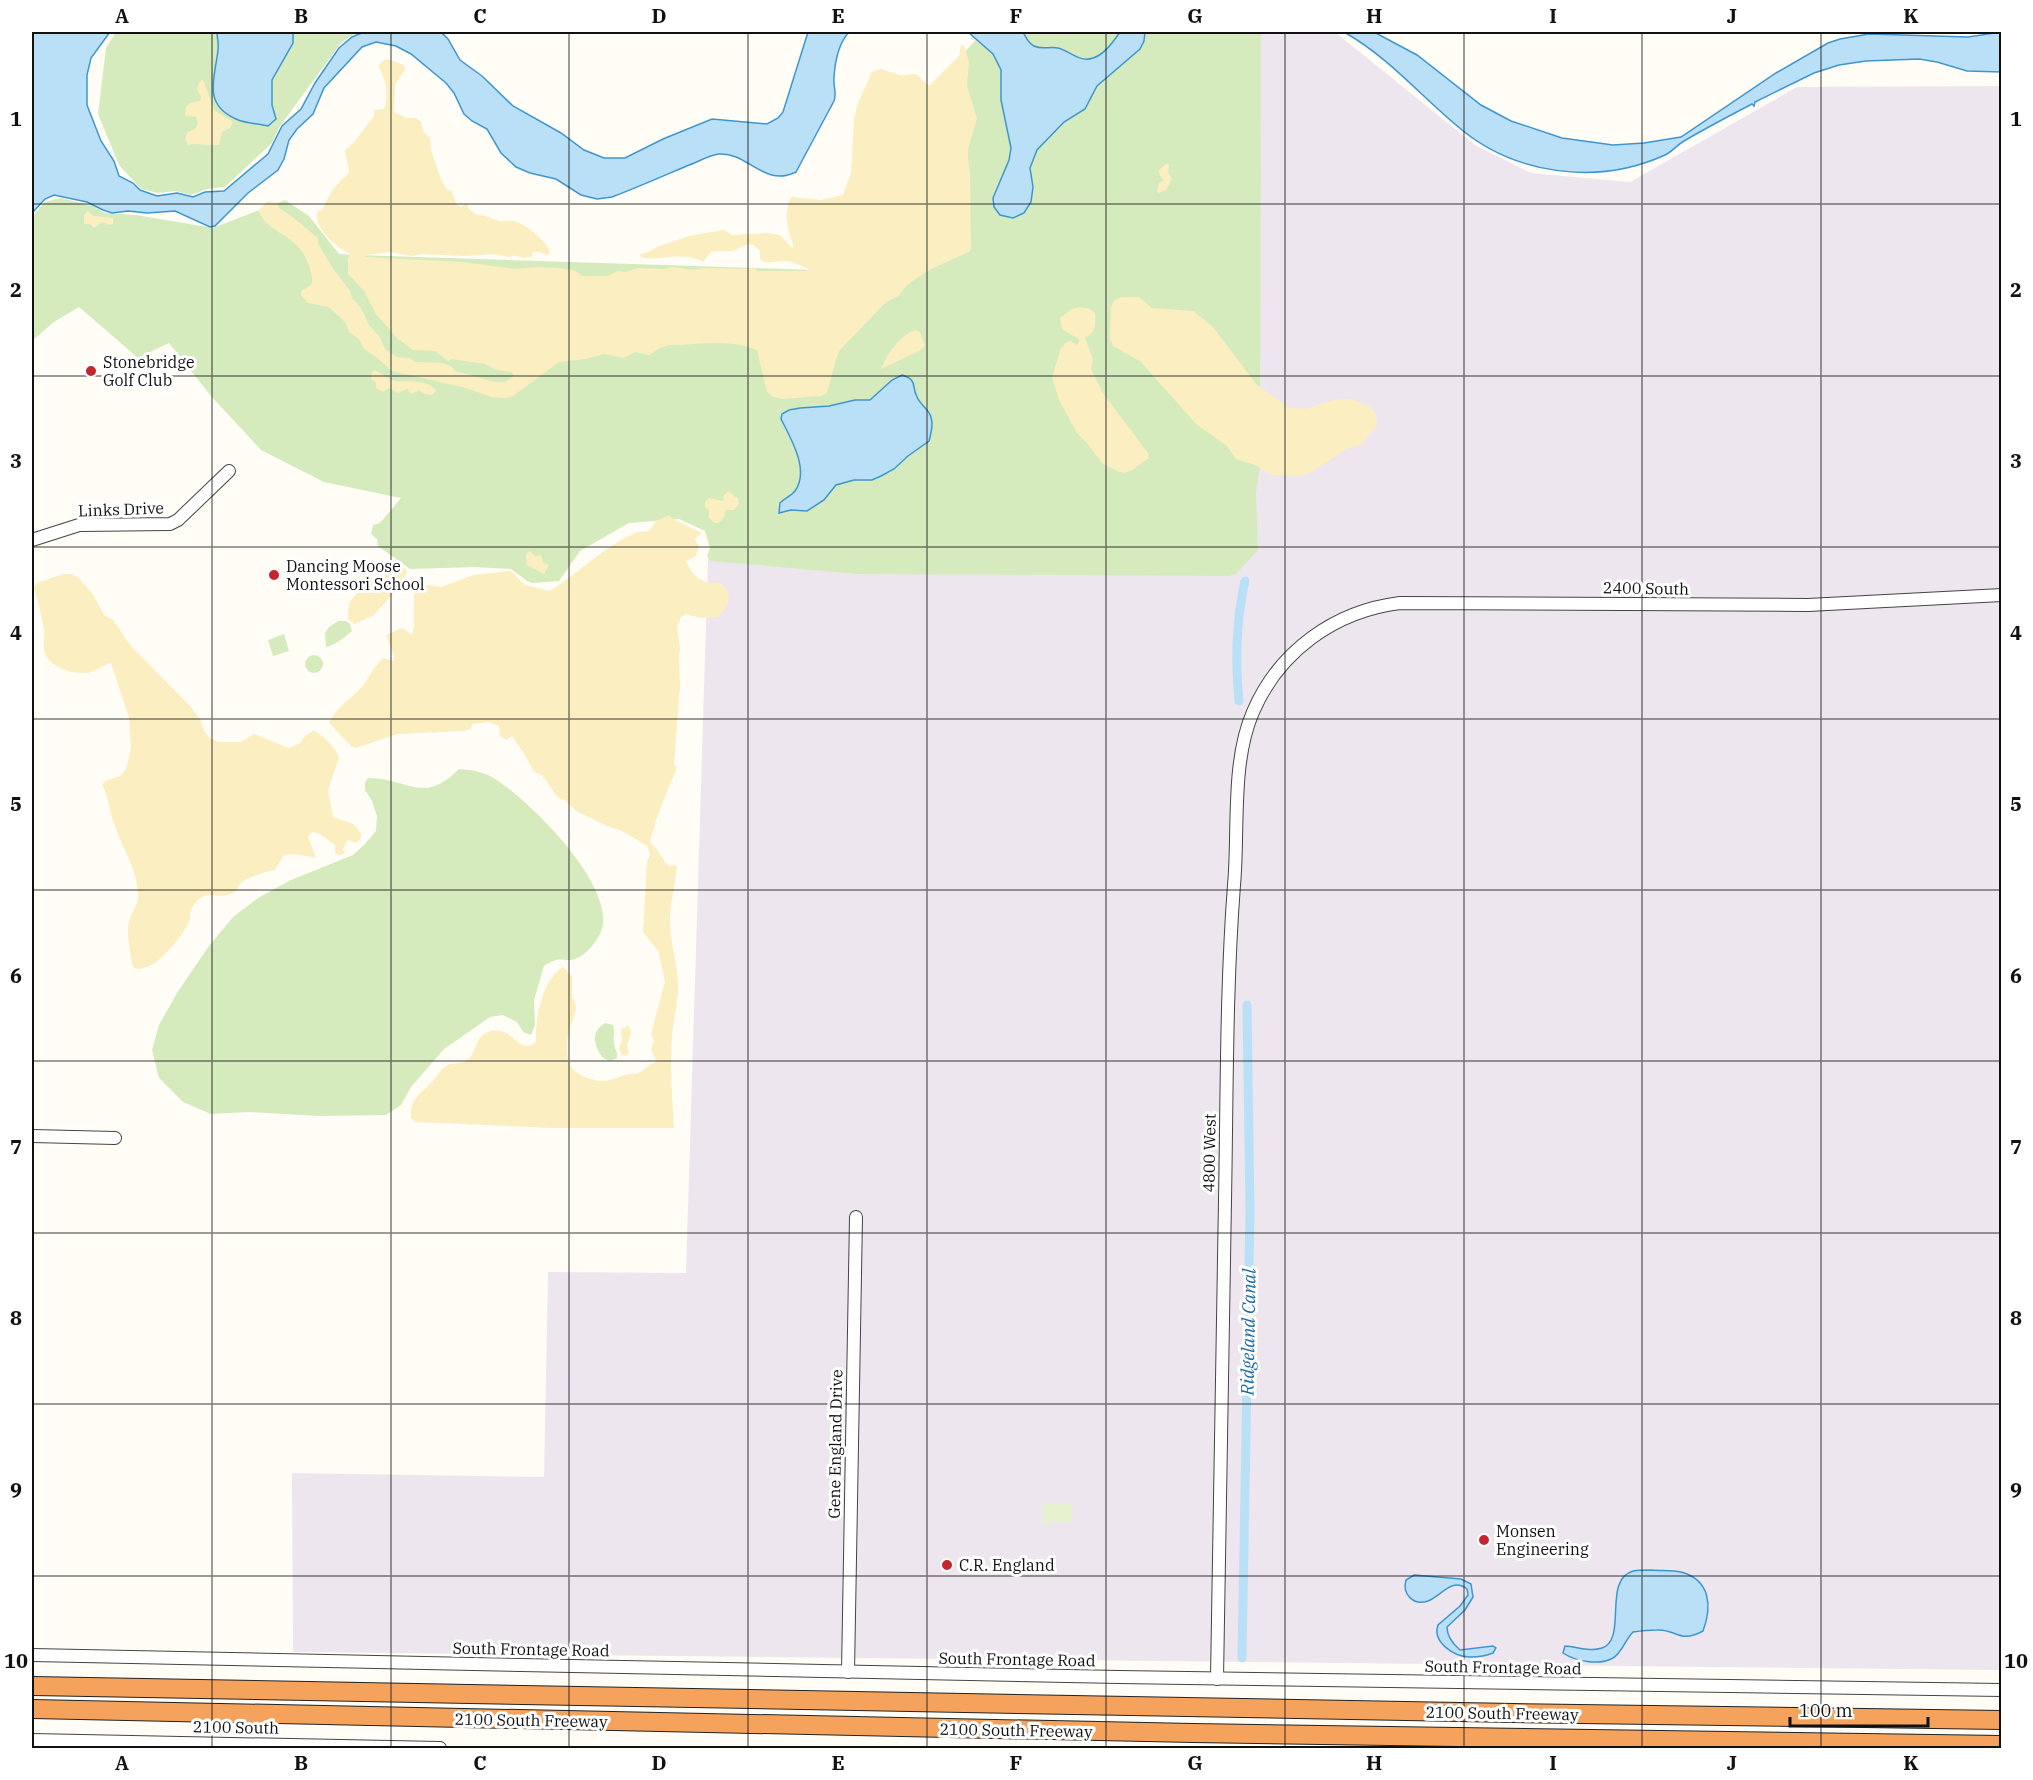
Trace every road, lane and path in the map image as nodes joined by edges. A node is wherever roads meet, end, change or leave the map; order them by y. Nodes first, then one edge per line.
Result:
1 (230, 471) dead end
2 (32, 540) edge
3 (2001, 595) edge
4 (1301, 646) joint
5 (32, 1136) edge
6 (116, 1138) dead end
7 (856, 1217) dead end
8 (32, 1655) edge
9 (848, 1672) junction
10 (1217, 1679) junction
11 (32, 1686) edge
12 (2001, 1690) edge
13 (32, 1709) edge
14 (2001, 1720) edge
15 (32, 1740) edge
16 (2001, 1745) edge
17 (367, 1748) edge
18 (440, 1749) edge

1 - 2 street, Links Drive
3 - 4 street, 2400 South
4 - 10 street, 4800 West
5 - 6 street
7 - 9 street, Gene England Drive
8 - 9 street, South Frontage Road
9 - 10 street, South Frontage Road
10 - 12 street, South Frontage Road
11 - 14 highway, 2100 South Freeway
13 - 16 highway, 2100 South Freeway
15 - 17 street, 2100 South
17 - 18 street, 2100 South

